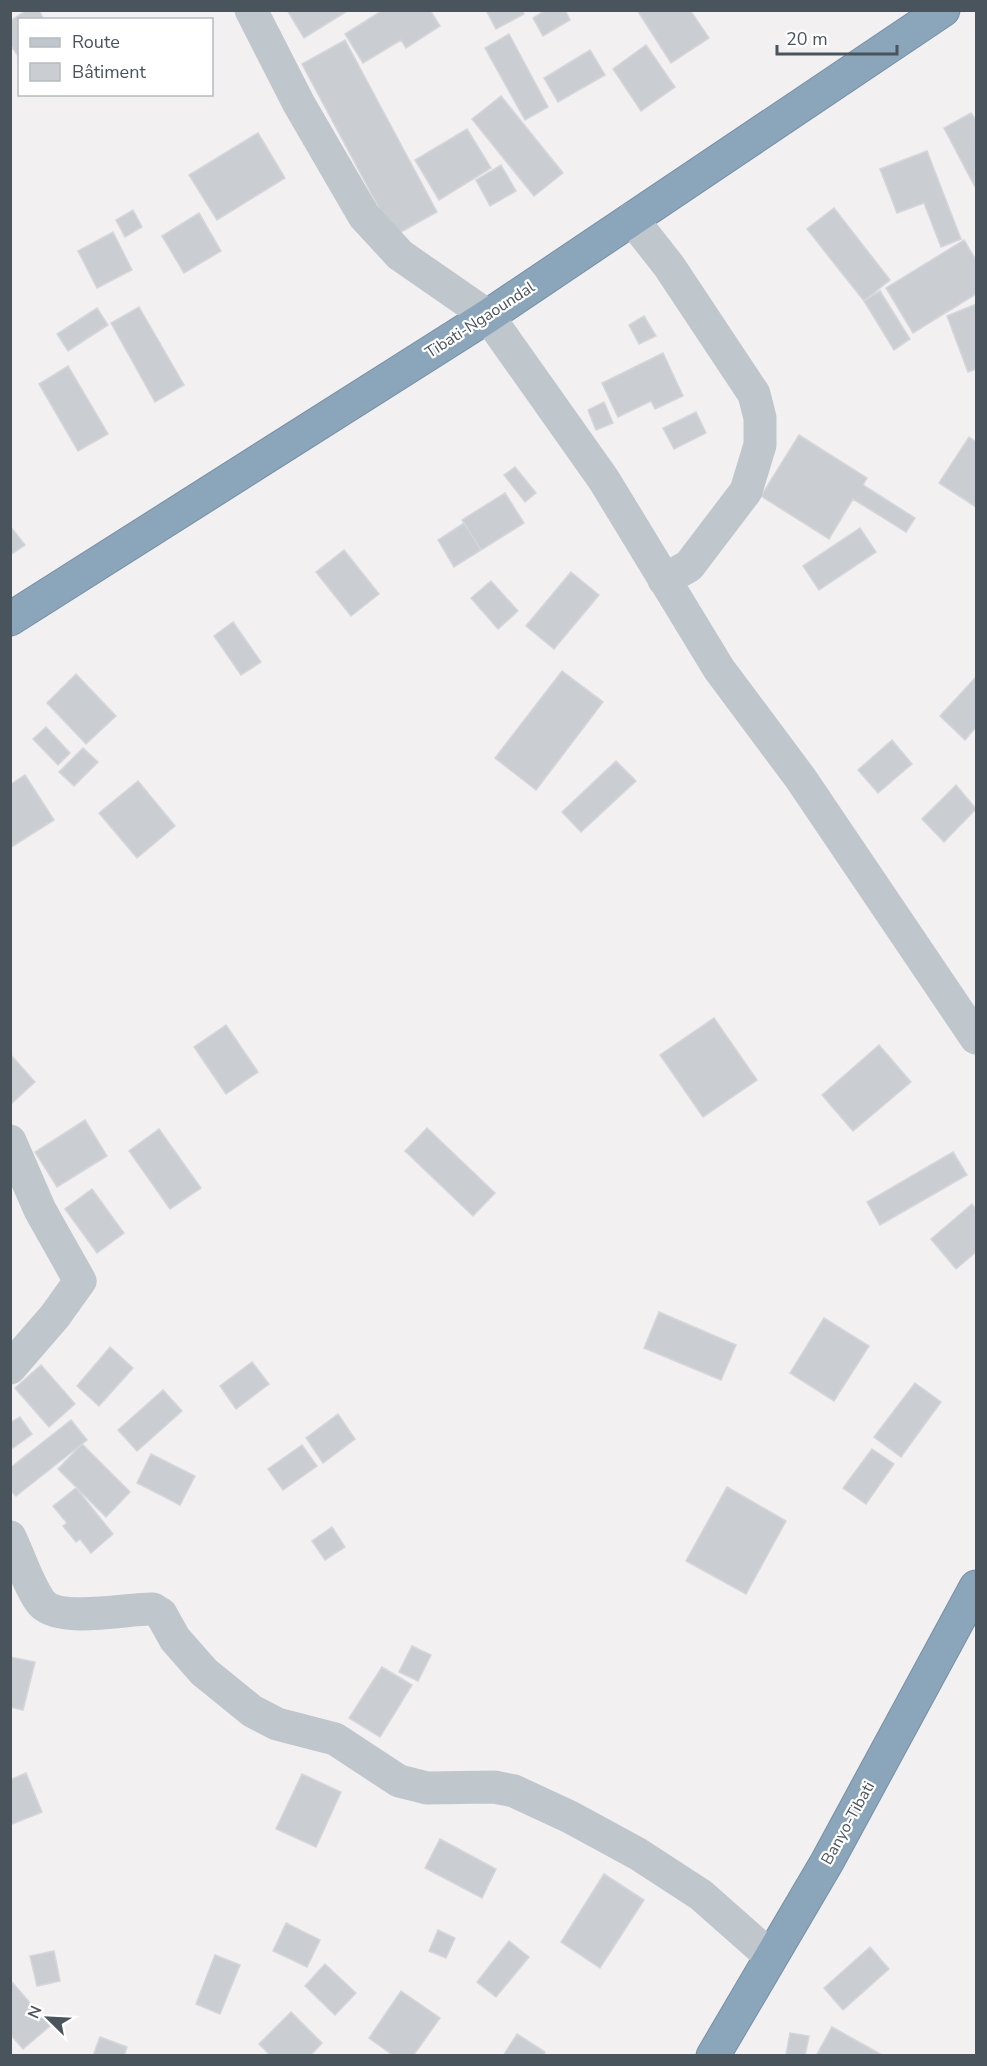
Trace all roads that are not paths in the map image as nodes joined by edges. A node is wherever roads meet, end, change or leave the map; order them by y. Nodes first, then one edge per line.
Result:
1 (251, 10) edge
2 (943, 10) edge
3 (633, 219) junction
4 (488, 316) junction
5 (664, 580) junction
6 (10, 619) edge
7 (976, 1038) edge
8 (10, 1141) edge
9 (10, 1368) edge
10 (10, 1537) edge
11 (976, 1587) edge
12 (770, 1956) junction
13 (713, 2055) edge

1 - 4 street
2 - 3 highway, Tibati-Ngaoundal
3 - 4 highway, Tibati-Ngaoundal
3 - 5 street
4 - 5 street
4 - 6 highway, Tibati-Ngaoundal
5 - 7 street
8 - 9 street
10 - 12 street
11 - 12 highway, Banyo-Tibati
12 - 13 highway, Banyo-Tibati

